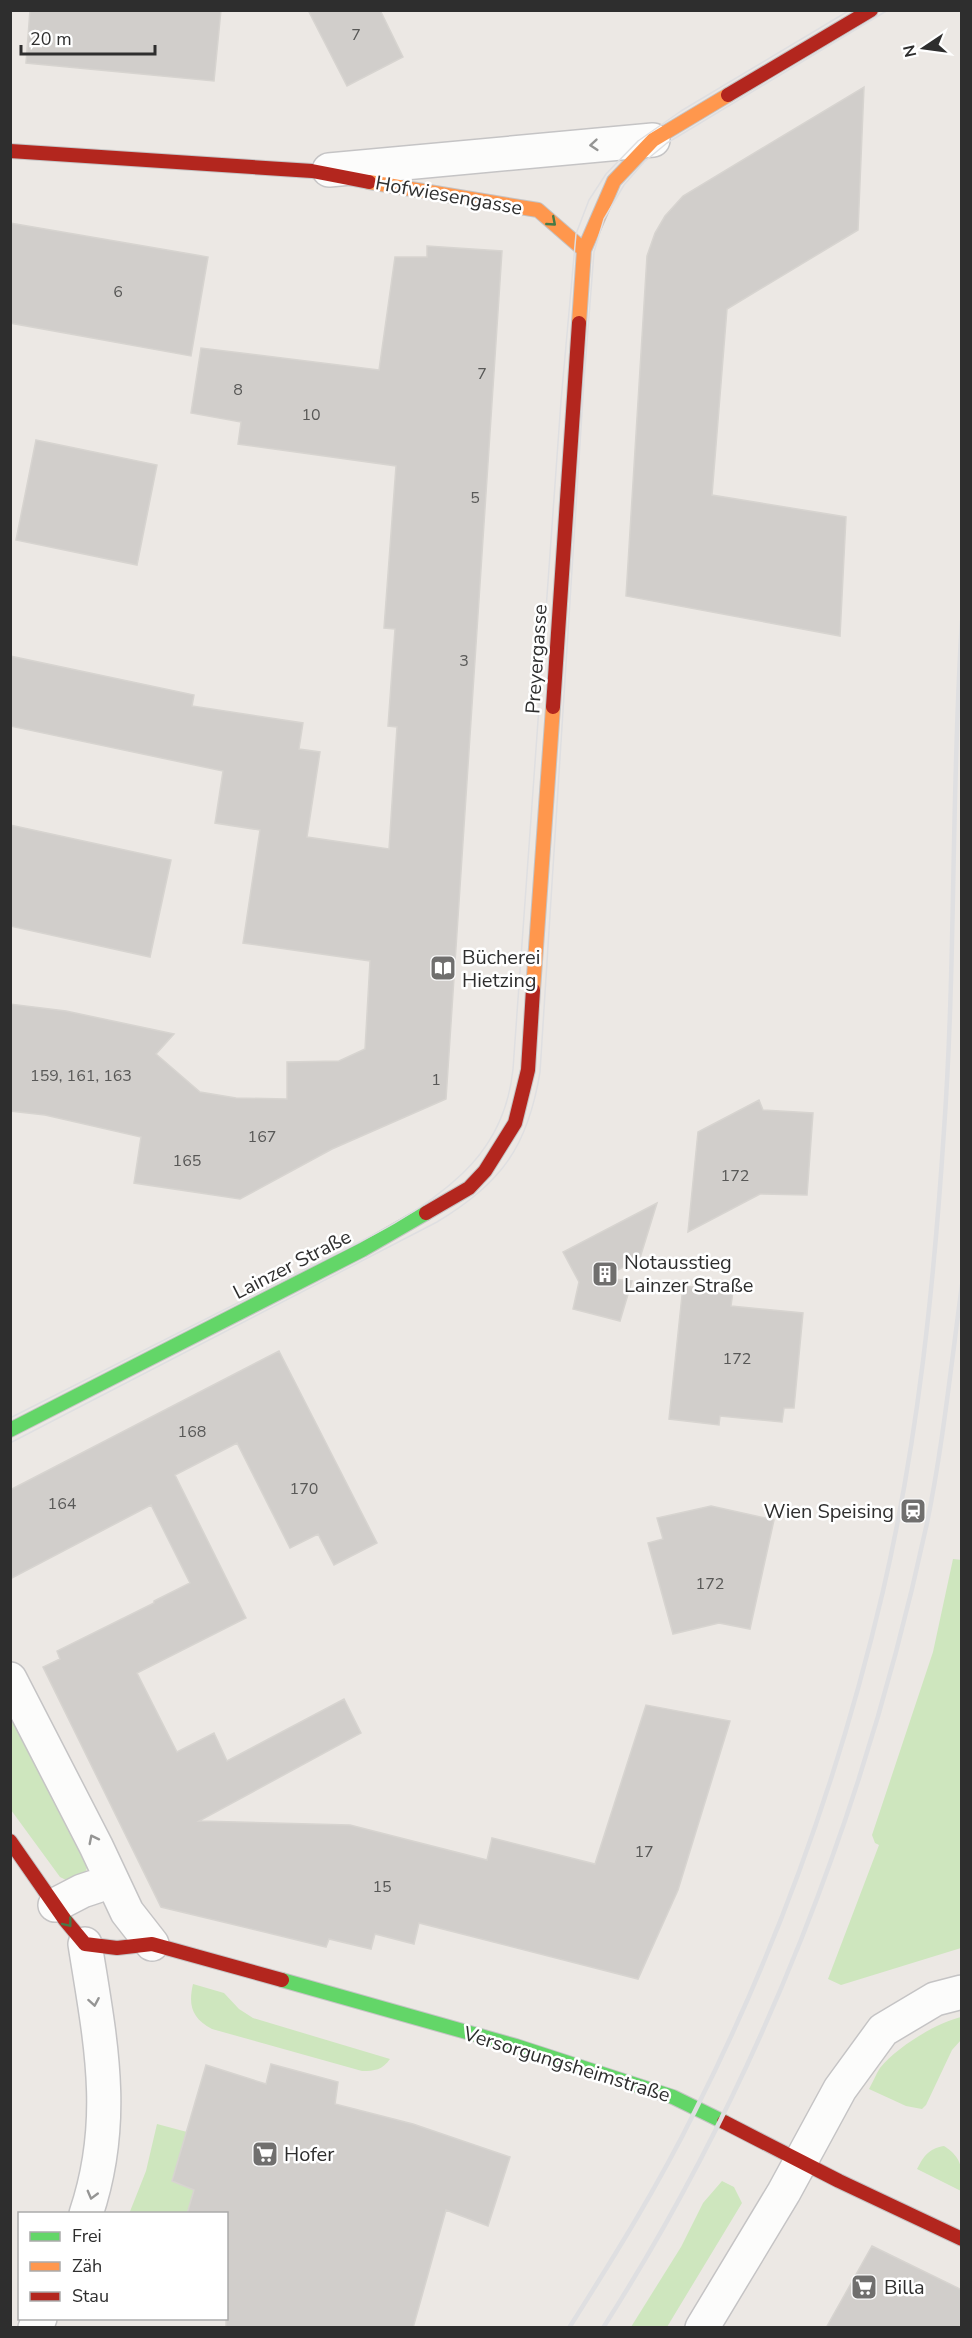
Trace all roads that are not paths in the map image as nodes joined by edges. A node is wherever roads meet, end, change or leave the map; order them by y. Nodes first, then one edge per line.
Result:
1 (871, 10) edge
2 (653, 140) junction
3 (10, 151) edge
4 (312, 171) junction
5 (584, 250) junction
6 (528, 1070) joint
7 (10, 1430) edge
8 (10, 1679) edge
9 (10, 1841) edge
10 (112, 1881) junction
11 (55, 1905) junction
12 (85, 1944) junction
13 (152, 1944) junction
14 (962, 1992) edge
15 (801, 2162) junction
16 (87, 2212) edge
17 (962, 2239) edge
18 (702, 2328) edge

1 - 2 main road, Hofwiesengasse
2 -> 4 street, Hofwiesengasse
2 - 5 main road, Hofwiesengasse
3 - 4 main road, Hofwiesengasse
4 -> 5 main road, Hofwiesengasse
5 - 6 main road, Preyergasse
6 - 7 main road, Lainzer Straße
10 -> 8 street
9 - 11 main road
10 - 11 street
10 - 13 street
11 -> 12 main road
12 - 13 main road, Versorgungsheimstraße
12 -> 16 street
13 - 15 main road, Versorgungsheimstraße
14 - 15 street
15 - 17 main road, Versorgungsheimstraße
15 - 18 street

